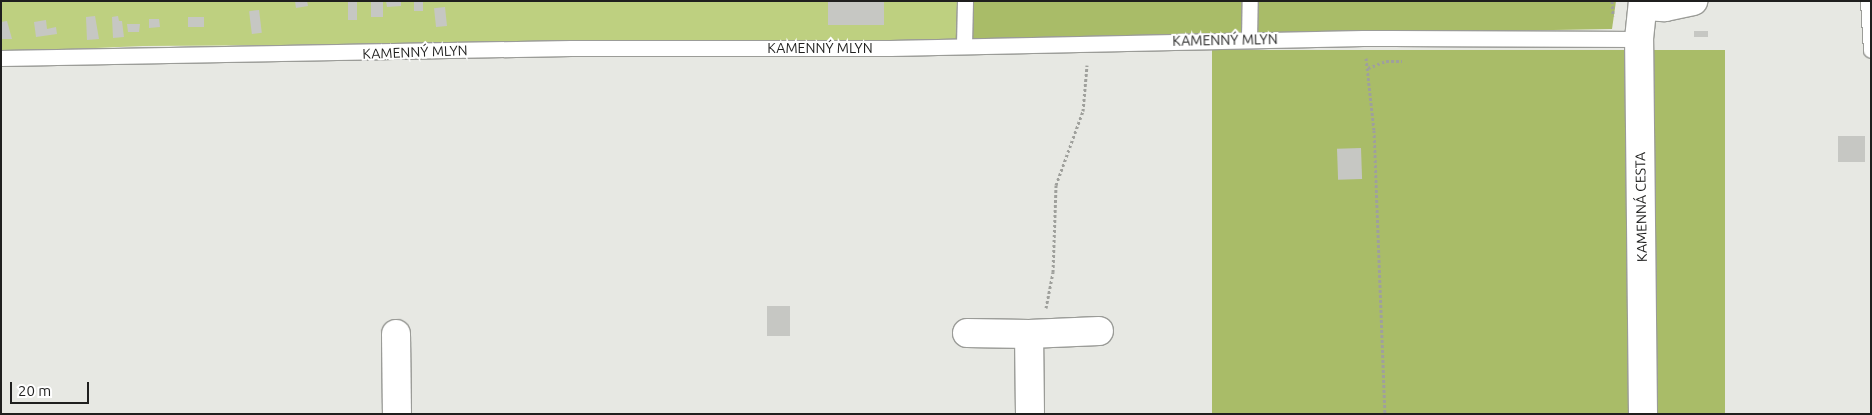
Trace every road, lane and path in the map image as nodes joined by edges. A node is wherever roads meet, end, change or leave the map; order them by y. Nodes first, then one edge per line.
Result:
1 (965, 1) edge
2 (1250, 1) edge
3 (1612, 1) edge
4 (1693, 1) edge
5 (1868, 1) edge
6 (1643, 4) edge
7 (1613, 19) dead end
8 (1362, 38) junction
9 (1639, 39) junction
10 (1249, 40) junction
11 (1096, 42) junction
12 (964, 45) junction
13 (1871, 50) edge
14 (1, 58) edge
15 (1099, 331) dead end
16 (967, 333) dead end
17 (396, 334) dead end
18 (1038, 334) junction
19 (397, 414) edge
20 (1030, 414) edge
21 (1385, 414) edge
22 (1643, 414) edge

1 - 12 lane
2 - 10 lane
3 - 7 path
4 - 6 street
5 - 13 lane
6 - 9 street, KAMENNÁ CESTA
8 - 9 lane, KAMENNÝ MLYN
8 - 10 lane, KAMENNÝ MLYN
8 - 21 path
9 - 22 street, KAMENNÁ CESTA
10 - 11 lane, KAMENNÝ MLYN
11 - 12 lane, KAMENNÝ MLYN
11 - 18 path
12 - 14 lane, KAMENNÝ MLYN
15 - 18 street
16 - 18 street
17 - 19 street
18 - 20 street

